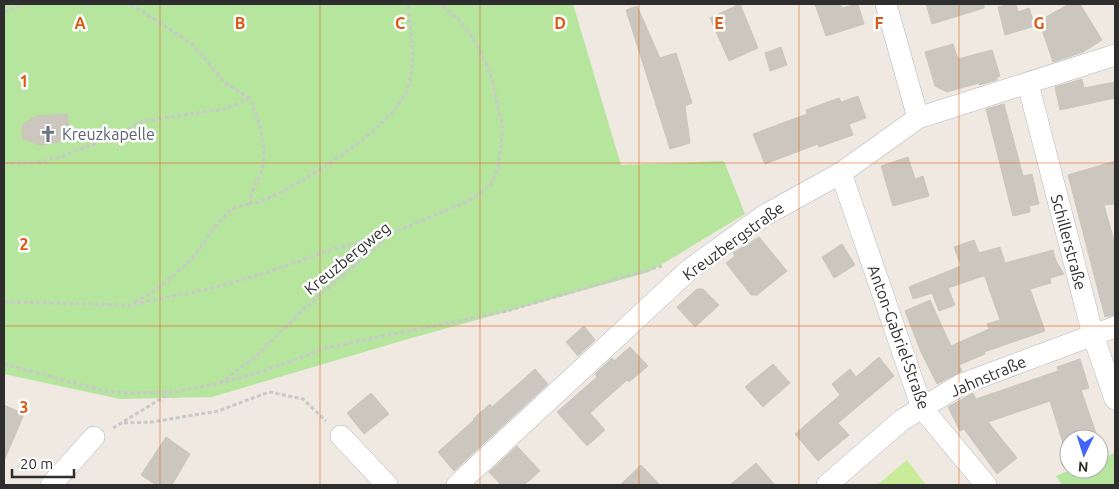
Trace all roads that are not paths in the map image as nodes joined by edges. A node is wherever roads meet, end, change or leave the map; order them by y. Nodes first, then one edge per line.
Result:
1 (886, 4) edge
2 (1115, 55) edge
3 (1028, 84) junction
4 (918, 118) junction
5 (841, 173) junction
6 (1115, 327) edge
7 (1093, 335) junction
8 (1115, 399) edge
9 (922, 408) junction
10 (341, 436) road end
11 (94, 437) road end
12 (51, 485) edge
13 (387, 485) edge
14 (457, 485) edge
15 (827, 485) edge
16 (986, 485) edge

1 - 4 street
2 - 3 street, Kreuzbergstraße
3 - 4 street, Kreuzbergstraße
3 - 7 street, Schillerstraße
4 - 5 street, Kreuzbergstraße
5 - 9 street, Anton-Gabriel-Straße
5 - 14 street, Kreuzbergstraße
6 - 7 street, Jahnstraße
7 - 8 street, Schillerstraße
7 - 9 street, Jahnstraße
9 - 15 street, Jahnstraße
9 - 16 street, Anton-Gabriel-Straße
10 - 13 street
11 - 12 street

